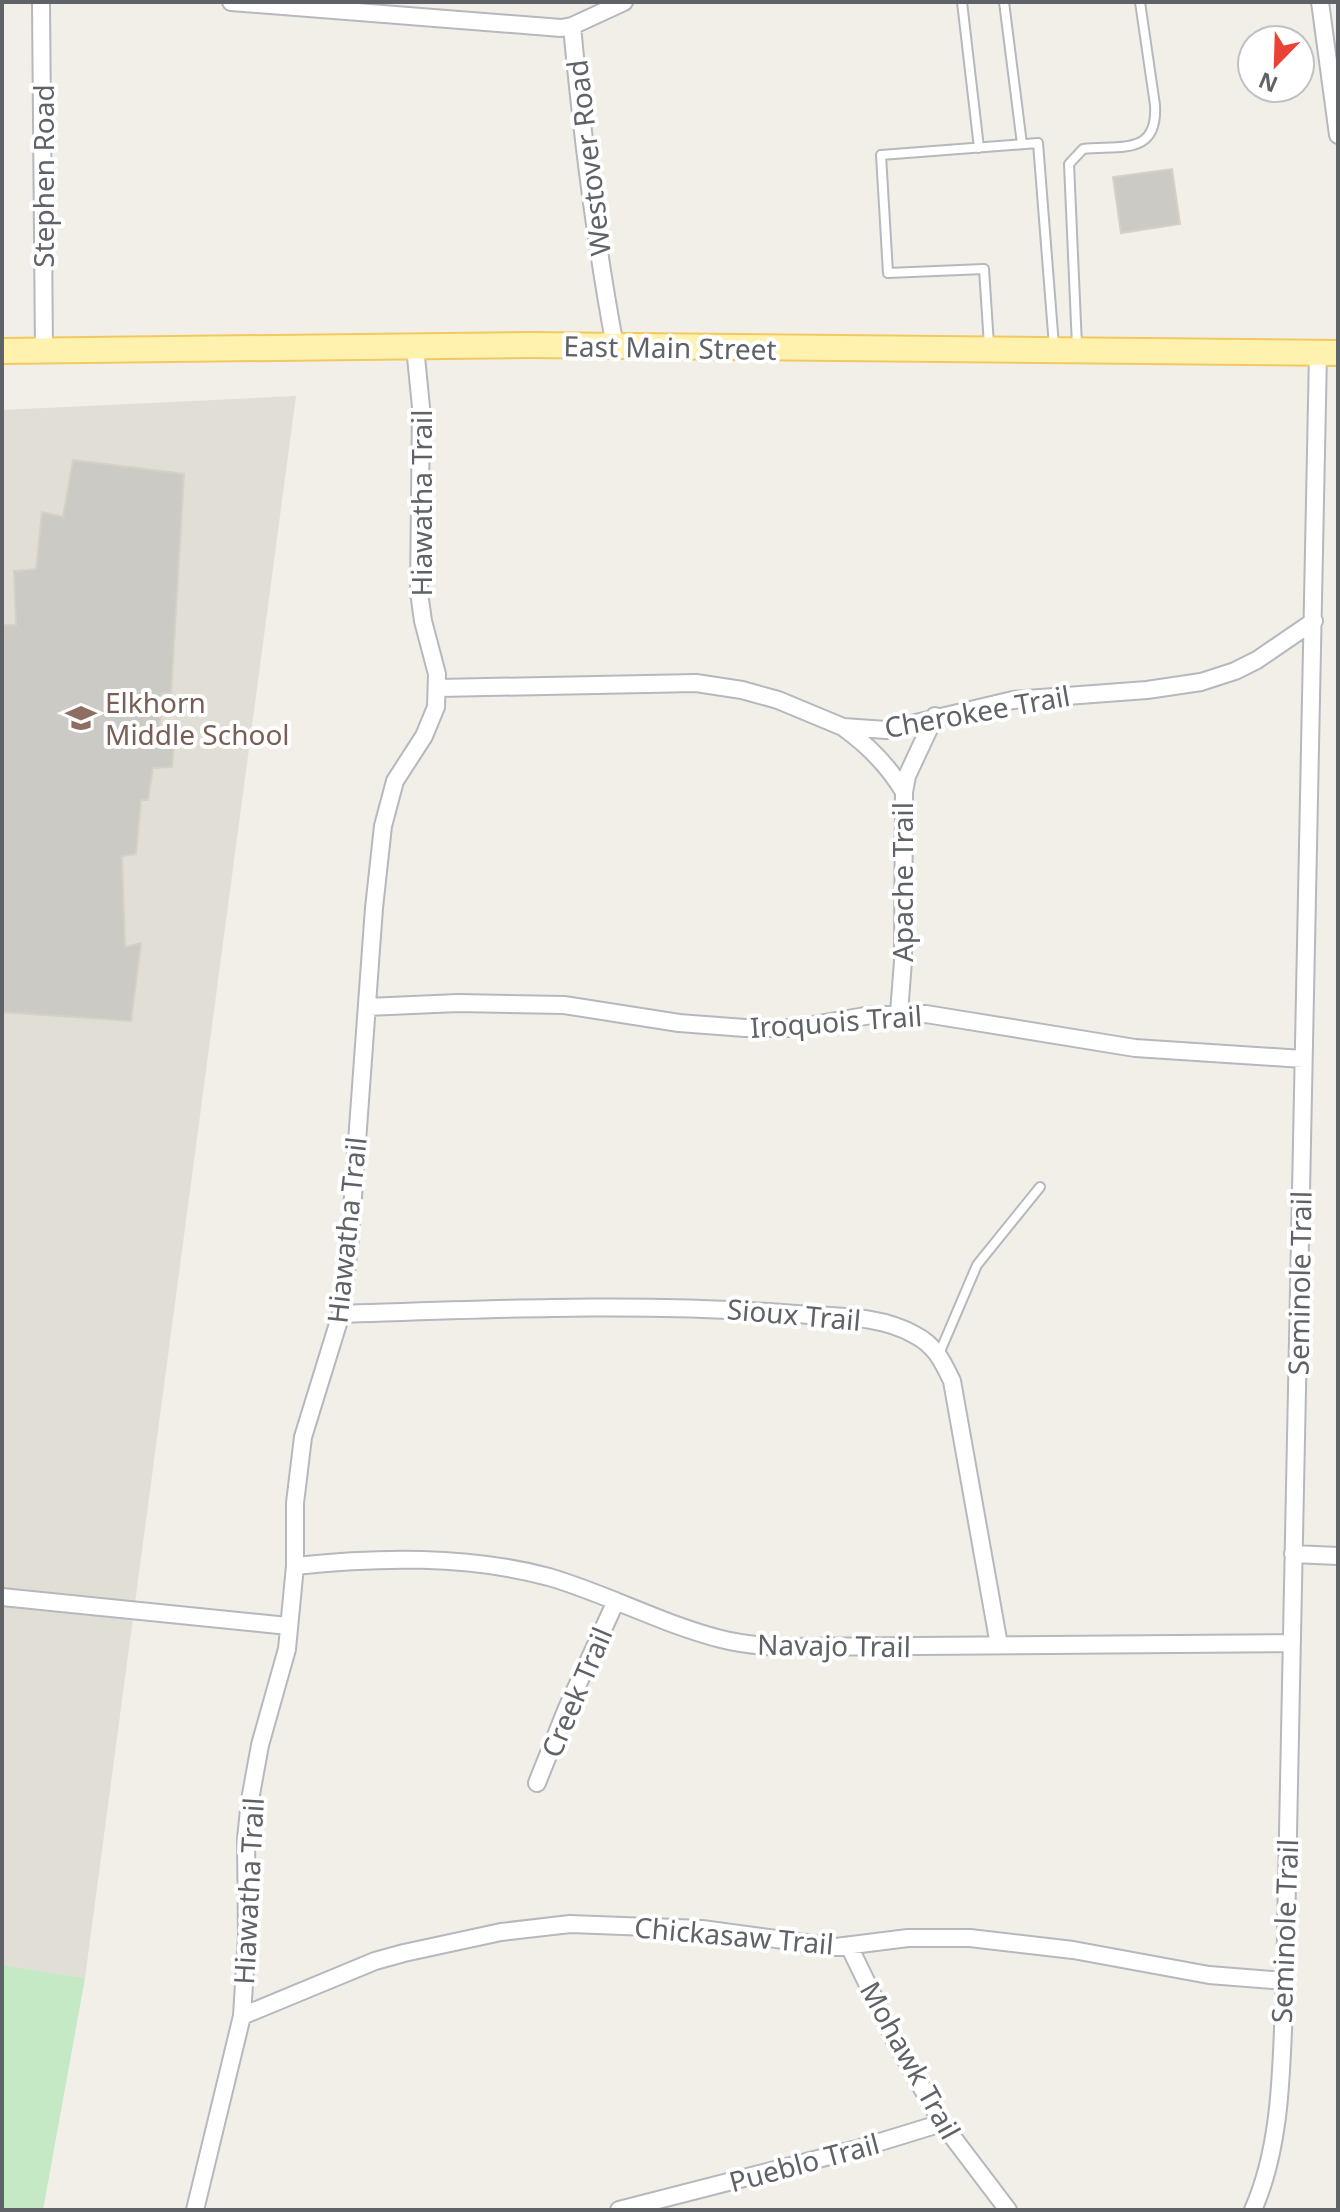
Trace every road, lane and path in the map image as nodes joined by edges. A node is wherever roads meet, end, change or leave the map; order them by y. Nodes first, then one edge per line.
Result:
1 (41, 2) edge
2 (231, 2) edge
3 (624, 2) edge
4 (962, 2) edge
5 (1004, 2) edge
6 (1140, 2) edge
7 (1320, 2) edge
8 (384, 8) edge
9 (572, 26) junction
10 (1338, 135) edge
11 (1022, 144) junction
12 (979, 148) junction
13 (615, 346) junction
14 (415, 347) junction
15 (989, 350) junction
16 (1066, 350) junction
17 (2, 351) edge
18 (44, 351) junction
19 (1328, 353) edge
20 (1314, 621) junction
21 (439, 688) junction
22 (935, 716) junction
23 (843, 727) junction
24 (904, 792) junction
25 (367, 1007) junction
26 (899, 1013) junction
27 (1303, 1059) junction
28 (1040, 1187) dead end
29 (341, 1314) junction
30 (939, 1354) junction
31 (1293, 1554) junction
32 (1338, 1556) edge
33 (295, 1566) junction
34 (2, 1597) edge
35 (616, 1601) junction
36 (288, 1626) junction
37 (1290, 1643) junction
38 (999, 1645) junction
39 (537, 1783) dead end
40 (849, 1946) junction
41 (1285, 1981) junction
42 (242, 2016) junction
43 (942, 2123) junction
44 (195, 2210) edge
45 (619, 2210) edge
46 (1008, 2210) edge
47 (1253, 2210) edge

1 - 18 street, Stephen Road
2 - 8 street
3 - 9 street, Westover Road
4 - 12 lane
5 - 11 lane
6 - 16 lane
7 - 10 street
8 - 9 street
9 - 13 street, Westover Road
11 - 12 lane
11 - 16 lane
12 - 15 lane
13 - 14 main road, East Main Street
13 - 15 main road, East Main Street
14 - 18 main road, East Main Street
14 - 21 street, Hiawatha Trail
15 - 16 main road, East Main Street
16 - 19 main road, East Main Street
17 - 18 main road, East Main Street
19 - 20 street, Seminole Trail
20 - 22 street, Cherokee Trail
20 - 27 street, Seminole Trail
21 - 23 street, Cherokee Trail
21 - 25 street, Hiawatha Trail
22 - 23 street, Cherokee Trail
22 - 24 street
23 - 24 street, Apache Trail
24 - 26 street, Apache Trail
25 - 26 street, Iroquois Trail
25 - 29 street, Hiawatha Trail
26 - 27 street, Iroquois Trail
27 - 31 street, Seminole Trail
28 - 30 lane
29 - 30 street, Sioux Trail
29 - 33 street, Hiawatha Trail
30 - 38 street
31 - 32 street
31 - 37 street, Seminole Trail
33 - 35 street, Navajo Trail
33 - 36 street, Hiawatha Trail
34 - 36 street
35 - 38 street, Navajo Trail
35 - 39 street, Creek Trail
36 - 42 street, Hiawatha Trail
37 - 38 street, Navajo Trail
37 - 41 street, Seminole Trail
40 - 41 street, Chickasaw Trail
40 - 42 street, Chickasaw Trail
40 - 43 street, Mohawk Trail
41 - 47 street, Seminole Trail
42 - 44 street, Hiawatha Trail
43 - 45 street, Pueblo Trail
43 - 46 street, Mohawk Trail

